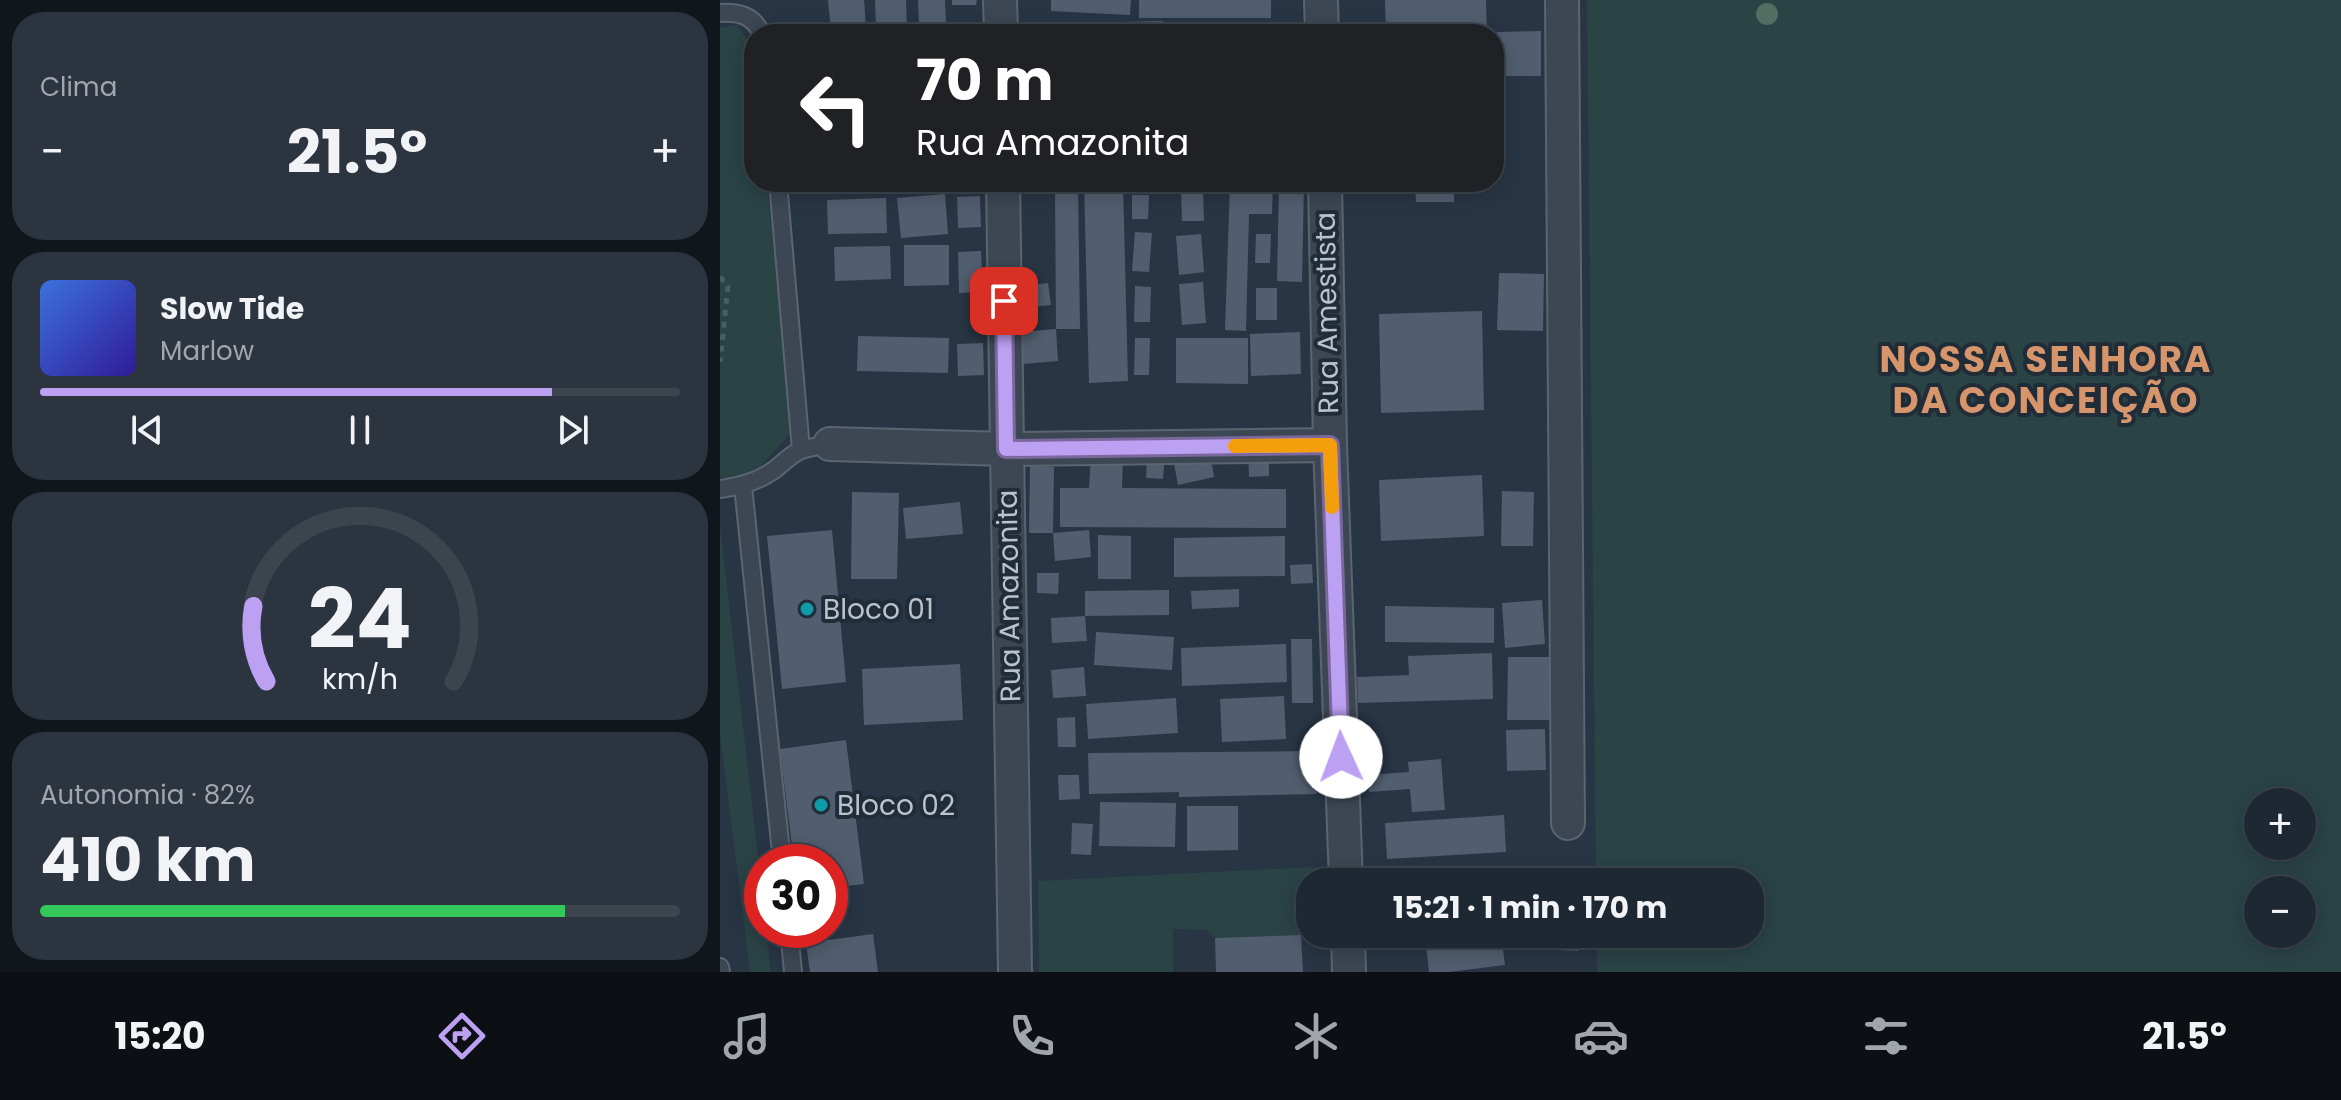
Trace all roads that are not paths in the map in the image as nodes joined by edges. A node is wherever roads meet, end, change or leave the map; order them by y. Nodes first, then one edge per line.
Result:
1 (1000, 0) edge
2 (1321, 0) edge
3 (1562, 0) edge
4 (720, 13) edge
5 (755, 24) edge
6 (1001, 24) edge
7 (1322, 24) edge
8 (779, 192) edge
9 (1003, 192) edge
10 (1325, 192) edge
11 (1330, 445) junction
12 (816, 447) junction
13 (1006, 449) junction
14 (743, 486) junction
15 (720, 489) edge
16 (1568, 823) dead end
17 (780, 844) edge
18 (1345, 868) edge
19 (791, 948) edge
20 (1348, 948) edge
21 (793, 972) edge
22 (1015, 972) edge
23 (1349, 972) edge

1 - 6 street
2 - 7 street
3 - 16 street
4 - 5 lane
8 - 12 lane
9 - 13 street
10 - 11 street, Rua Amestista
11 - 13 street, Rua Amazonita
11 - 18 street, Rua Amestista
12 - 13 street
12 - 14 lane
13 - 22 street, Rua Amazonita
14 - 15 lane
14 - 17 lane
19 - 21 lane
20 - 23 street

